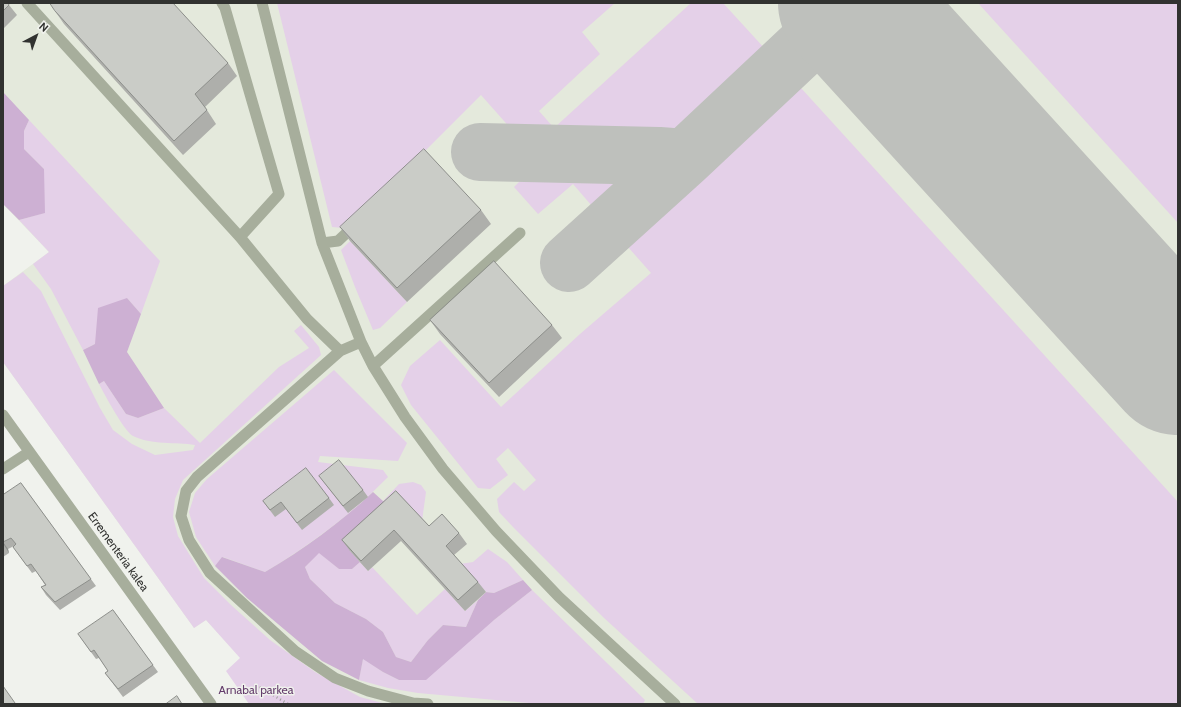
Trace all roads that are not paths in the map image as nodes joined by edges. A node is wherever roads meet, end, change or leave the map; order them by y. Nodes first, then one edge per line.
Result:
1 (27, 3) edge
2 (222, 3) edge
3 (262, 3) edge
4 (365, 216) edge
5 (520, 233) dead end
6 (240, 237) junction
7 (322, 243) junction
8 (360, 342) junction
9 (340, 351) junction
10 (373, 366) junction
11 (3, 415) edge
12 (29, 452) junction
13 (3, 469) edge
14 (211, 704) edge
15 (428, 704) edge
16 (675, 704) edge

1 - 6 street
2 - 6 street
3 - 7 street
4 - 7 street
5 - 10 street
6 - 9 street
7 - 8 street
8 - 9 street
8 - 10 street
9 - 15 street
10 - 16 street
11 - 12 street, Errementeria kalea
12 - 13 street
12 - 14 street, Errementeria kalea

